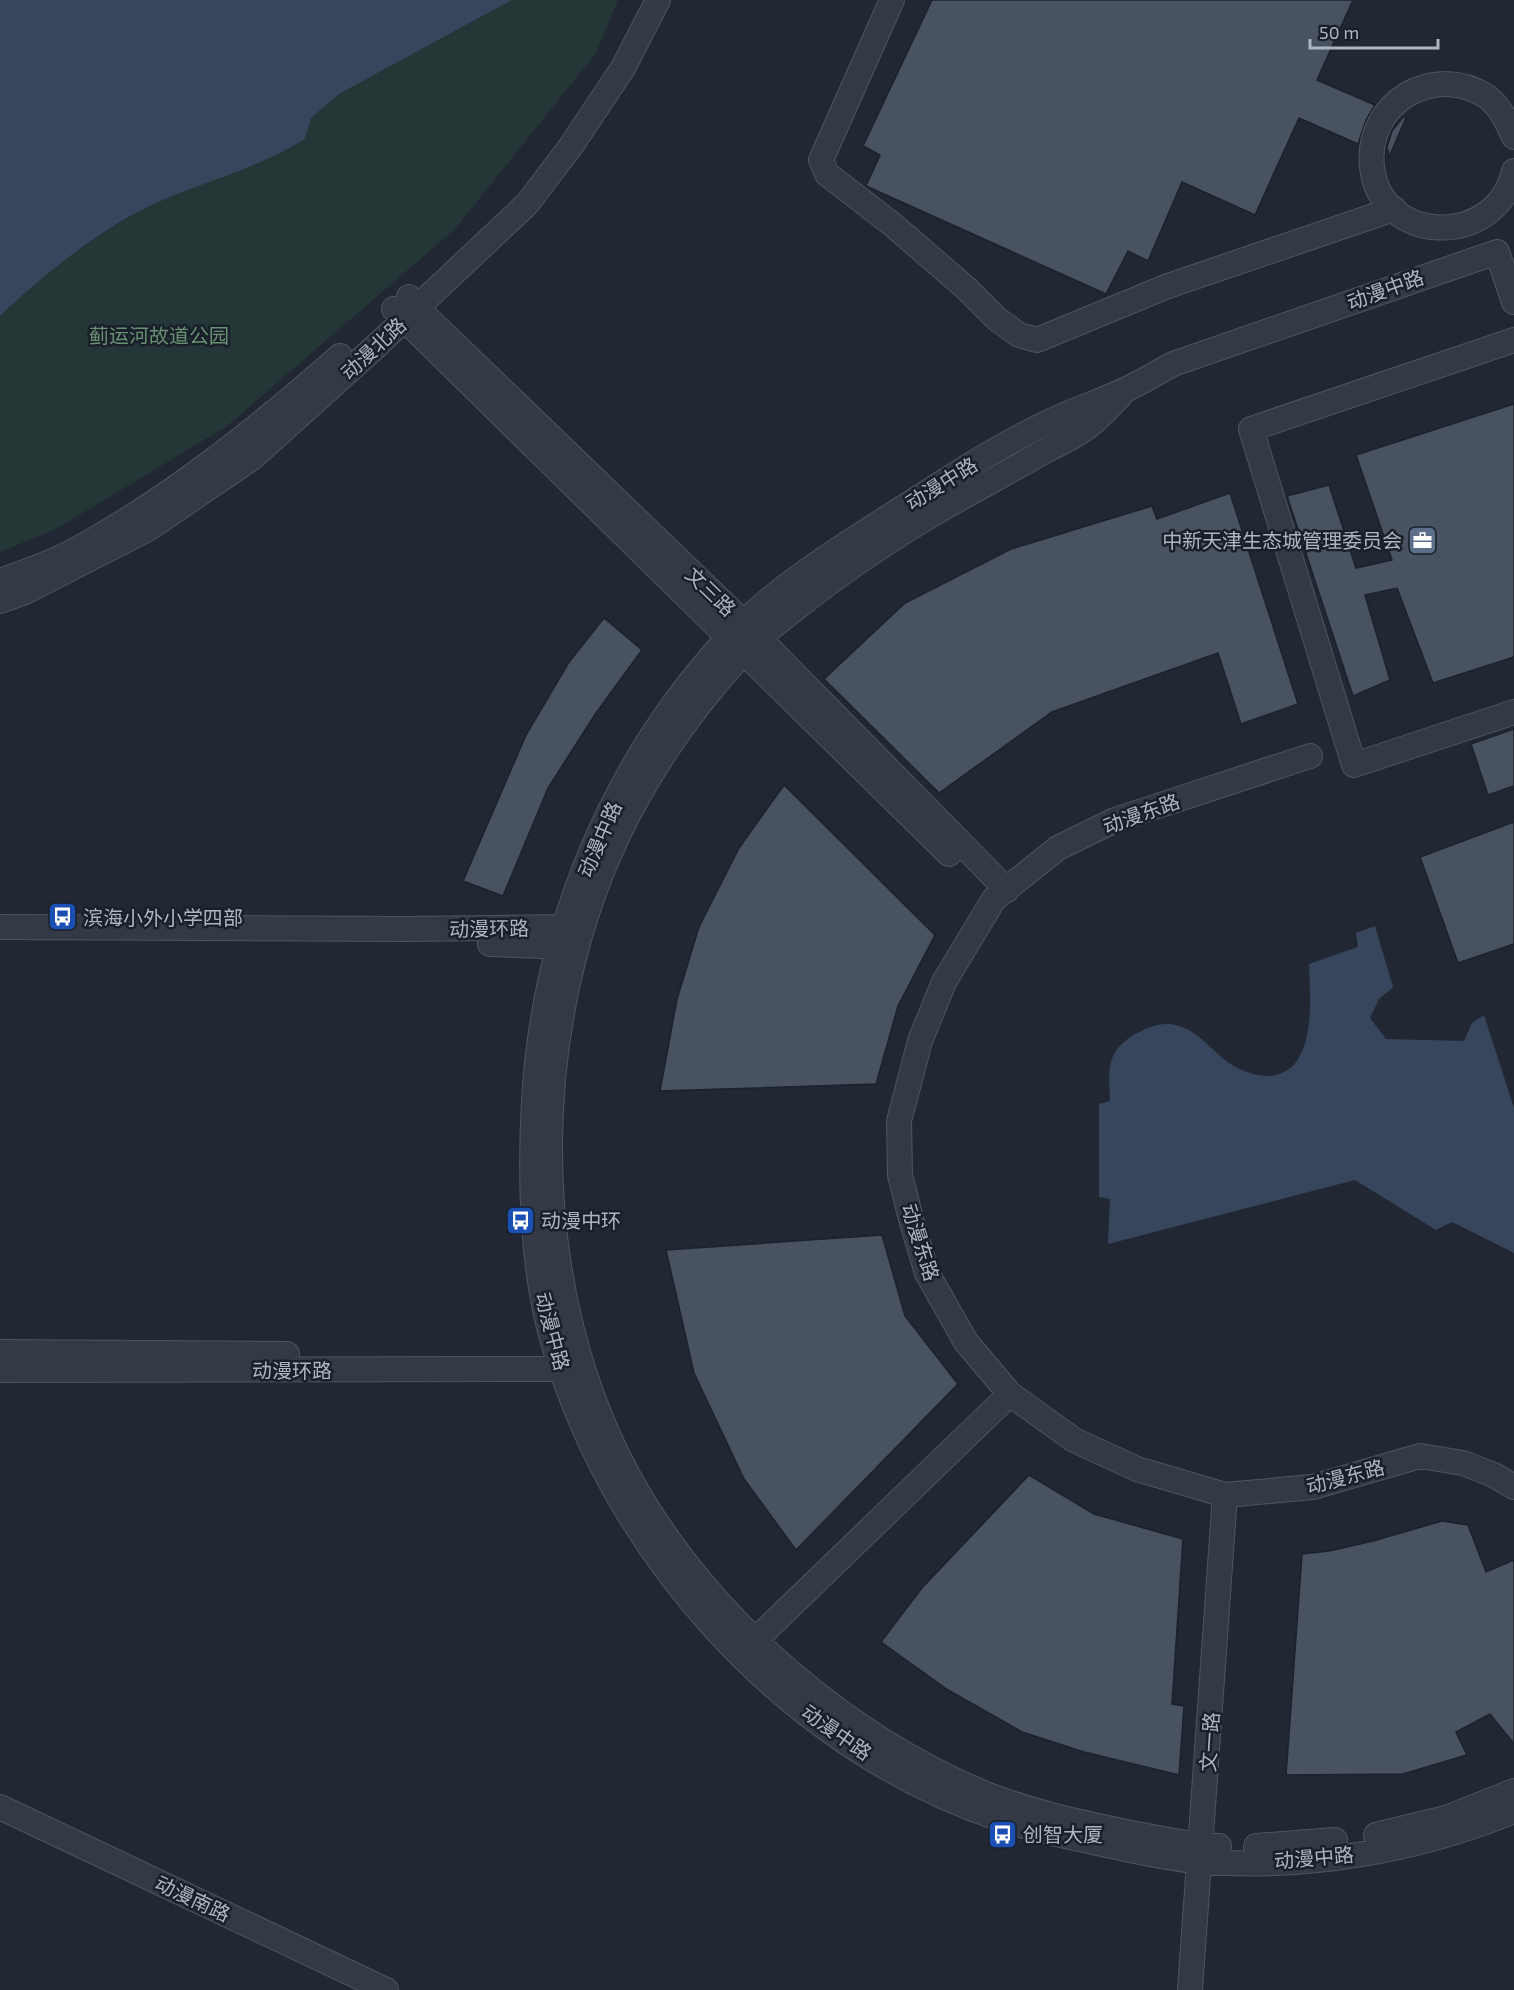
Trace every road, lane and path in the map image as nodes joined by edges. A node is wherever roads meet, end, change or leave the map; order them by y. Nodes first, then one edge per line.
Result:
1 (641, 0) edge
2 (658, 0) edge
3 (892, 0) edge
4 (1513, 132) edge
5 (1514, 171) edge
6 (1394, 209) junction
7 (1467, 224) junction
8 (1480, 257) junction
9 (1514, 302) edge
10 (406, 308) junction
11 (1514, 340) edge
12 (0, 581) edge
13 (0, 601) edge
14 (744, 638) junction
15 (1514, 712) edge
16 (1310, 756) dead end
17 (1001, 895) junction
18 (0, 927) edge
19 (570, 938) junction
20 (0, 942) edge
21 (0, 1352) edge
22 (570, 1361) junction
23 (0, 1370) edge
24 (1010, 1394) junction
25 (1514, 1487) edge
26 (1226, 1495) junction
27 (748, 1647) junction
28 (1514, 1791) edge
29 (0, 1807) edge
30 (1514, 1811) edge
31 (1201, 1853) junction
32 (386, 1990) edge
33 (1190, 1990) edge

1 - 10 street, 动漫北路
2 - 10 street, 动漫北路
3 - 6 street
4 - 6 street
5 - 7 street
6 - 7 street
7 - 8 street
8 - 9 street
8 - 14 street, 动漫中路
10 - 12 street, 动漫北路
10 - 13 street, 动漫北路
10 - 14 street, 文三路
11 - 15 street
14 - 17 street, 文三路
14 - 19 street, 动漫中路
16 - 17 street, 动漫东路
17 - 24 street, 动漫东路
18 - 19 street, 动漫环路
19 - 20 street, 动漫环路
19 - 22 street, 动漫中路
21 - 22 street, 动漫环路
22 - 23 street, 动漫环路
22 - 27 street, 动漫中路
24 - 26 street, 动漫东路
24 - 27 street
25 - 26 street, 动漫东路
26 - 31 street, 文一路
27 - 31 street, 动漫中路
28 - 31 street, 动漫中路
29 - 32 street, 动漫南路
30 - 31 street, 动漫中路
31 - 33 street, 文一路

